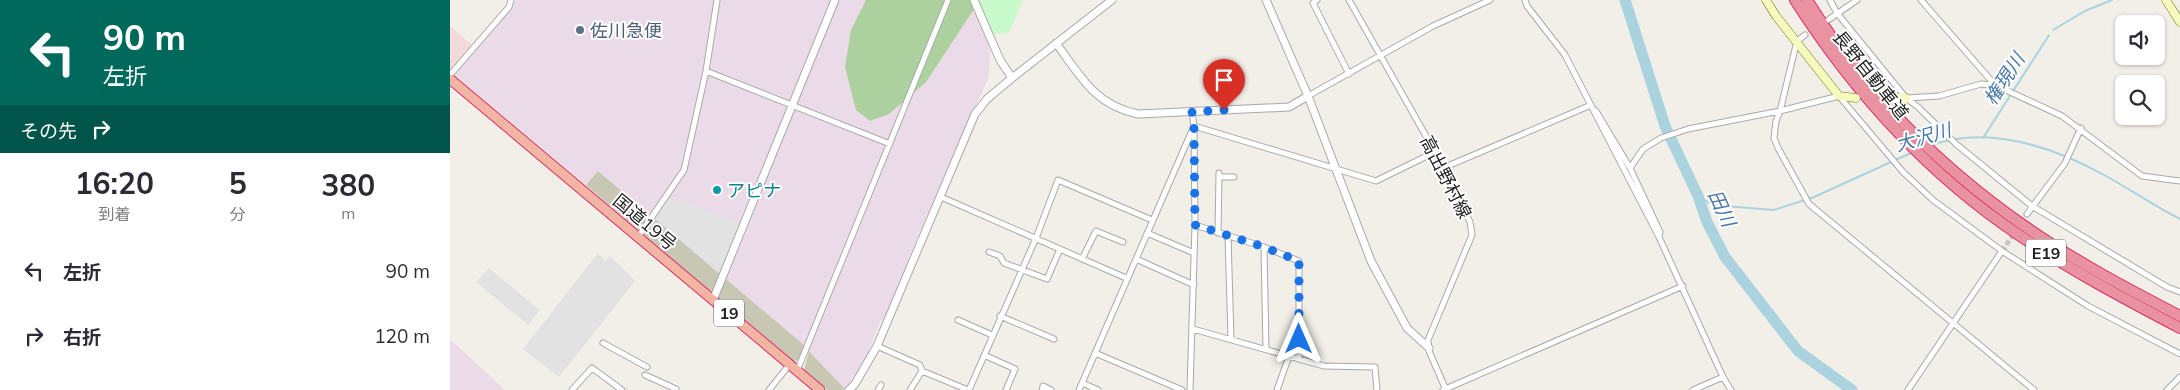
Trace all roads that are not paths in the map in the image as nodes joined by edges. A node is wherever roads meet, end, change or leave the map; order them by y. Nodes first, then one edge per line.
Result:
1 (717, 0) edge
2 (835, 0) edge
3 (974, 0) edge
4 (1112, 0) edge
5 (1266, 0) edge
6 (1317, 0) edge
7 (1350, 0) edge
8 (1490, 0) edge
9 (1525, 0) edge
10 (1766, 0) edge
11 (1795, 0) edge
12 (1807, 0) edge
13 (1830, 0) edge
14 (1857, 0) edge
15 (1921, 0) edge
16 (2166, 0) edge
17 (510, 1) edge
18 (946, 1) edge
19 (1836, 13) junction
20 (1828, 20) dead end
21 (2180, 22) edge
22 (1805, 35) dead end
23 (1797, 41) junction
24 (1056, 43) junction
25 (1382, 56) junction
26 (706, 71) junction
27 (1350, 74) junction
28 (450, 75) edge
29 (1012, 78) junction
30 (452, 84) edge
31 (1995, 85) junction
32 (1308, 96) junction
33 (1839, 96) junction
34 (1856, 98) dead end
35 (1891, 98) dead end
36 (1906, 98) junction
37 (792, 105) junction
38 (1591, 105) junction
39 (1780, 111) junction
40 (1192, 112) junction
41 (1194, 126) junction
42 (2081, 128) junction
43 (890, 144) junction
44 (1435, 152) junction
45 (1443, 168) junction
46 (1630, 168) junction
47 (1336, 169) junction
48 (1234, 177) dead end
49 (2180, 181) edge
50 (941, 197) junction
51 (2032, 206) junction
52 (2027, 214) dead end
53 (1152, 220) junction
54 (1195, 225) junction
55 (1218, 232) junction
56 (1147, 233) junction
57 (1228, 235) junction
58 (638, 237) junction
59 (1659, 237) junction
60 (1036, 238) junction
61 (1123, 242) dead end
62 (1264, 247) junction
63 (1060, 249) junction
64 (2002, 251) junction
65 (989, 252) dead end
66 (1194, 253) junction
67 (1082, 259) junction
68 (1136, 259) junction
69 (1021, 270) junction
70 (1126, 278) junction
71 (1194, 285) junction
72 (1682, 286) junction
73 (2180, 292) edge
74 (713, 300) junction
75 (1000, 316) junction
76 (2180, 316) edge
77 (958, 320) dead end
78 (1954, 322) junction
79 (2180, 328) edge
80 (1193, 329) junction
81 (992, 335) junction
82 (1230, 338) junction
83 (1054, 339) dead end
84 (612, 340) dead end
85 (603, 343) dead end
86 (609, 346) junction
87 (877, 346) junction
88 (1429, 348) junction
89 (1266, 349) junction
90 (1094, 353) junction
91 (2180, 354) edge
92 (984, 355) junction
93 (1289, 356) junction
94 (1299, 359) junction
95 (790, 364) junction
96 (647, 367) dead end
97 (797, 371) junction
98 (922, 371) junction
99 (645, 375) dead end
100 (1723, 377) junction
101 (2180, 377) edge
102 (1082, 383) junction
103 (676, 389) dead end
104 (572, 390) edge
105 (622, 390) edge
106 (769, 390) edge
107 (820, 390) edge
108 (849, 390) edge
109 (910, 390) edge
110 (968, 390) edge
111 (1006, 390) edge
112 (1042, 390) edge
113 (1051, 390) edge
114 (1079, 390) edge
115 (1098, 390) edge
116 (1182, 390) edge
117 (1190, 390) edge
118 (1277, 390) edge
119 (1376, 390) edge
120 (1445, 390) edge
121 (1693, 390) edge
122 (1731, 390) edge
123 (1908, 390) edge
124 (2034, 390) edge
125 (2167, 390) edge

1 - 26 street
2 - 37 street
3 - 29 street
4 - 24 street
5 - 32 street
6 - 27 street
7 - 25 street, 高出野村線
8 - 25 street
9 - 38 street
10 - 23 main road
11 - 79 highway, 長野自動車道 / E19
12 - 76 highway, 長野自動車道 / E19
13 - 19 street
14 - 19 street
15 - 31 street
16 - 21 main road
17 - 28 street
18 - 43 street
19 - 20 street
19 - 36 street
22 - 23 street
23 - 33 main road
23 - 39 street
24 - 29 street
24 - 40 street
25 - 27 street
25 - 44 street, 高出野村線
26 - 37 street
26 - 58 street
27 - 32 street
29 - 50 street
30 - 58 highway, 国道19号 / 19
31 - 36 street
31 - 42 street
32 - 40 street
32 - 47 street
33 - 34 main road
33 - 39 street
33 - 64 street
35 - 36 main road
36 - 51 street
37 - 43 street
37 - 74 street
38 - 45 street
38 - 46 street
38 - 59 street
39 - 46 street
39 - 78 street
40 - 41 street
41 - 47 street
41 - 53 street
41 - 54 street
42 - 49 street
42 - 51 street
43 - 97 street
44 - 45 street, 高出野村線
44 - 47 street
45 - 88 street, 高出野村線
46 - 59 street
47 - 88 street
48 - 55 street
50 - 60 street
50 - 87 street
51 - 52 street
51 - 73 street
53 - 56 street
53 - 60 street
54 - 55 street
54 - 66 street
55 - 57 street
56 - 66 street
56 - 68 street
57 - 62 street
57 - 82 street
58 - 74 highway, 国道19号 / 19
59 - 72 street
60 - 63 street
60 - 69 street
61 - 67 street
62 - 89 street
62 - 94 street
63 - 67 street
63 - 69 street
64 - 78 street
64 - 91 street
65 - 69 street
66 - 71 street
67 - 70 street
68 - 70 street
68 - 71 street
69 - 75 street
70 - 90 street
71 - 80 street
72 - 100 street
72 - 120 street
74 - 95 highway, 国道19号 / 19
75 - 81 street
75 - 83 street
77 - 81 street
78 - 123 street
78 - 124 street
80 - 82 street
80 - 117 street
81 - 92 street
82 - 89 street
84 - 86 street
85 - 86 street
86 - 96 street
87 - 98 street
87 - 108 street
88 - 120 street
89 - 93 street
90 - 102 street
90 - 116 street
92 - 110 street
92 - 111 street
93 - 94 street
93 - 118 street
94 - 119 street
95 - 97 highway, 国道19号 / 19
95 - 106 street
97 - 107 highway, 国道19号 / 19
98 - 109 street
98 - 110 street
99 - 103 street
100 - 121 street
100 - 122 street
101 - 125 street
102 - 114 street
102 - 115 street
104 - 105 street
112 - 113 street

